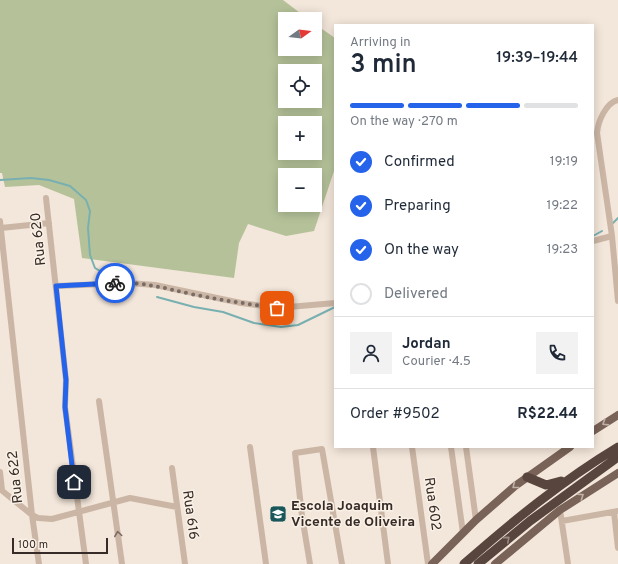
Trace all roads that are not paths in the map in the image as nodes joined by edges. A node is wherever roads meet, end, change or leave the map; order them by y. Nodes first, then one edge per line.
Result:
1 (618, 100) edge
2 (46, 198) dead end
3 (0, 220) edge
4 (49, 223) junction
5 (1, 228) edge
6 (612, 236) junction
7 (594, 241) edge
8 (56, 286) junction
9 (618, 301) edge
10 (334, 303) edge
11 (99, 401) dead end
12 (618, 415) edge
13 (594, 430) edge
14 (250, 446) dead end
15 (618, 447) edge
16 (373, 448) edge
17 (412, 448) edge
18 (451, 448) edge
19 (466, 448) edge
20 (569, 448) edge
21 (618, 458) edge
22 (172, 468) dead end
23 (0, 472) edge
24 (618, 472) edge
25 (527, 476) junction
26 (572, 477) junction
27 (1, 490) edge
28 (113, 503) junction
29 (177, 507) junction
30 (560, 510) junction
31 (78, 512) junction
32 (616, 512) edge
33 (32, 515) junction
34 (476, 520) junction
35 (562, 521) junction
36 (463, 533) junction
37 (618, 548) edge
38 (39, 564) edge
39 (86, 564) edge
40 (122, 564) edge
41 (185, 564) edge
42 (266, 564) edge
43 (310, 564) edge
44 (342, 564) edge
45 (388, 564) edge
46 (428, 564) edge
47 (432, 564) edge
48 (464, 564) edge
49 (478, 564) edge
50 (496, 564) edge
51 (568, 564) edge

1 - 6 street
2 - 4 street, Rua 620
3 - 5 street, Rua 622
4 - 5 street
4 - 8 street, Rua 620
5 - 33 street, Rua 622
6 - 7 street
6 - 9 street
8 - 10 street
8 - 31 street, Rua 620
11 - 28 street
12 -> 13 main road
14 - 42 street
15 - 26 highway
16 - 45 street
17 - 46 street, Rua 602
18 - 36 street
19 - 34 street
20 - 25 main road
49 -> 21 highway
22 - 29 street, Rua 616
23 - 27 street
30 -> 24 main road
25 - 26 highway
25 -> 34 main road
26 - 48 highway
27 - 33 street
28 - 29 street
28 - 31 street
40 -> 28 street
29 - 41 street, Rua 616
30 - 35 street
30 - 50 main road
31 - 33 street
31 - 39 street, Rua 620
32 - 35 street
32 - 37 street
33 - 38 street, Rua 622
34 - 36 main road
35 - 51 street
36 - 47 main road
43 - 44 street

